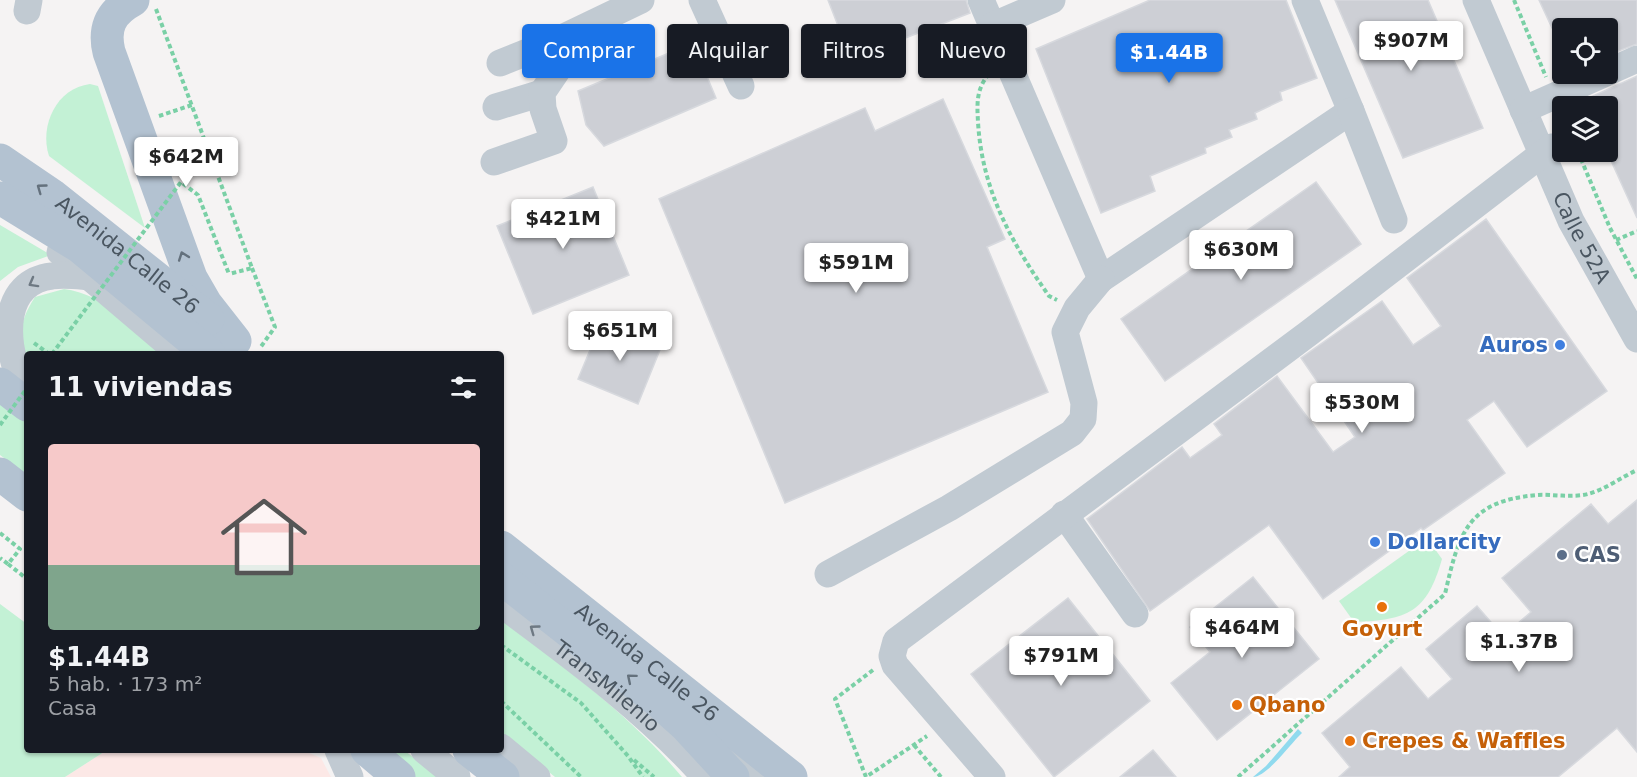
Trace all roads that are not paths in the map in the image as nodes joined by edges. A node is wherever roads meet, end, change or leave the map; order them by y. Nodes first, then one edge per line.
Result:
1 (136, 0) edge
2 (641, 0) edge
3 (702, 0) edge
4 (981, 0) edge
5 (1052, 0) edge
6 (1305, 0) edge
7 (1476, 0) edge
8 (1488, 0) edge
9 (591, 24) edge
10 (991, 24) edge
11 (997, 24) edge
12 (522, 54) edge
13 (1637, 59) edge
14 (500, 63) dead end
15 (1618, 68) edge
16 (552, 78) edge
17 (1014, 78) edge
18 (1582, 84) edge
19 (741, 86) dead end
20 (542, 93) junction
21 (1537, 104) junction
22 (496, 107) dead end
23 (1351, 111) junction
24 (1547, 150) junction
25 (0, 159) edge
26 (494, 162) dead end
27 (0, 198) edge
28 (0, 215) edge
29 (1394, 220) dead end
30 (90, 277) junction
31 (1101, 279) junction
32 (1637, 318) edge
33 (1637, 339) edge
34 (176, 351) edge
35 (238, 351) edge
36 (16, 383) edge
37 (0, 474) edge
38 (24, 493) edge
39 (1064, 514) junction
40 (504, 549) edge
41 (828, 574) dead end
42 (504, 580) edge
43 (504, 606) edge
44 (1135, 614) dead end
45 (635, 651) junction
46 (504, 750) edge
47 (340, 753) edge
48 (371, 753) edge
49 (428, 753) edge
50 (473, 753) edge
51 (350, 777) edge
52 (399, 777) edge
53 (457, 777) edge
54 (503, 777) edge
55 (537, 777) edge
56 (705, 777) edge
57 (733, 777) edge
58 (758, 777) edge
59 (791, 777) edge
60 (992, 777) edge

35 -> 1 main road
2 - 9 street
3 - 19 street
4 - 10 street
5 - 11 street
6 - 23 street
7 - 21 street, Calle 52A
8 - 21 street, Calle 52A
12 - 14 street
13 - 15 street
16 - 20 street
17 - 31 street
18 - 21 street
20 - 22 street
20 - 26 street
21 - 24 street, Calle 52A
23 - 29 street
23 - 31 street
24 - 32 street, Calle 52A
24 - 33 street, Calle 52A
24 - 39 street
35 -> 25 main road, Avenida Calle 26
27 - 35 main road, Avenida Calle 26
28 - 30 street
30 - 34 street
30 -> 36 street
31 - 41 street
37 - 38 main road
39 - 44 street
39 - 60 street
40 - 45 main road, Avenida Calle 26
57 -> 42 main road, Avenida Calle 26
56 -> 43 street, TransMilenio
45 - 58 street, TransMilenio
45 - 59 main road, Avenida Calle 26
46 - 55 street
47 - 51 street
48 - 52 main road
49 - 53 street
50 - 54 main road

